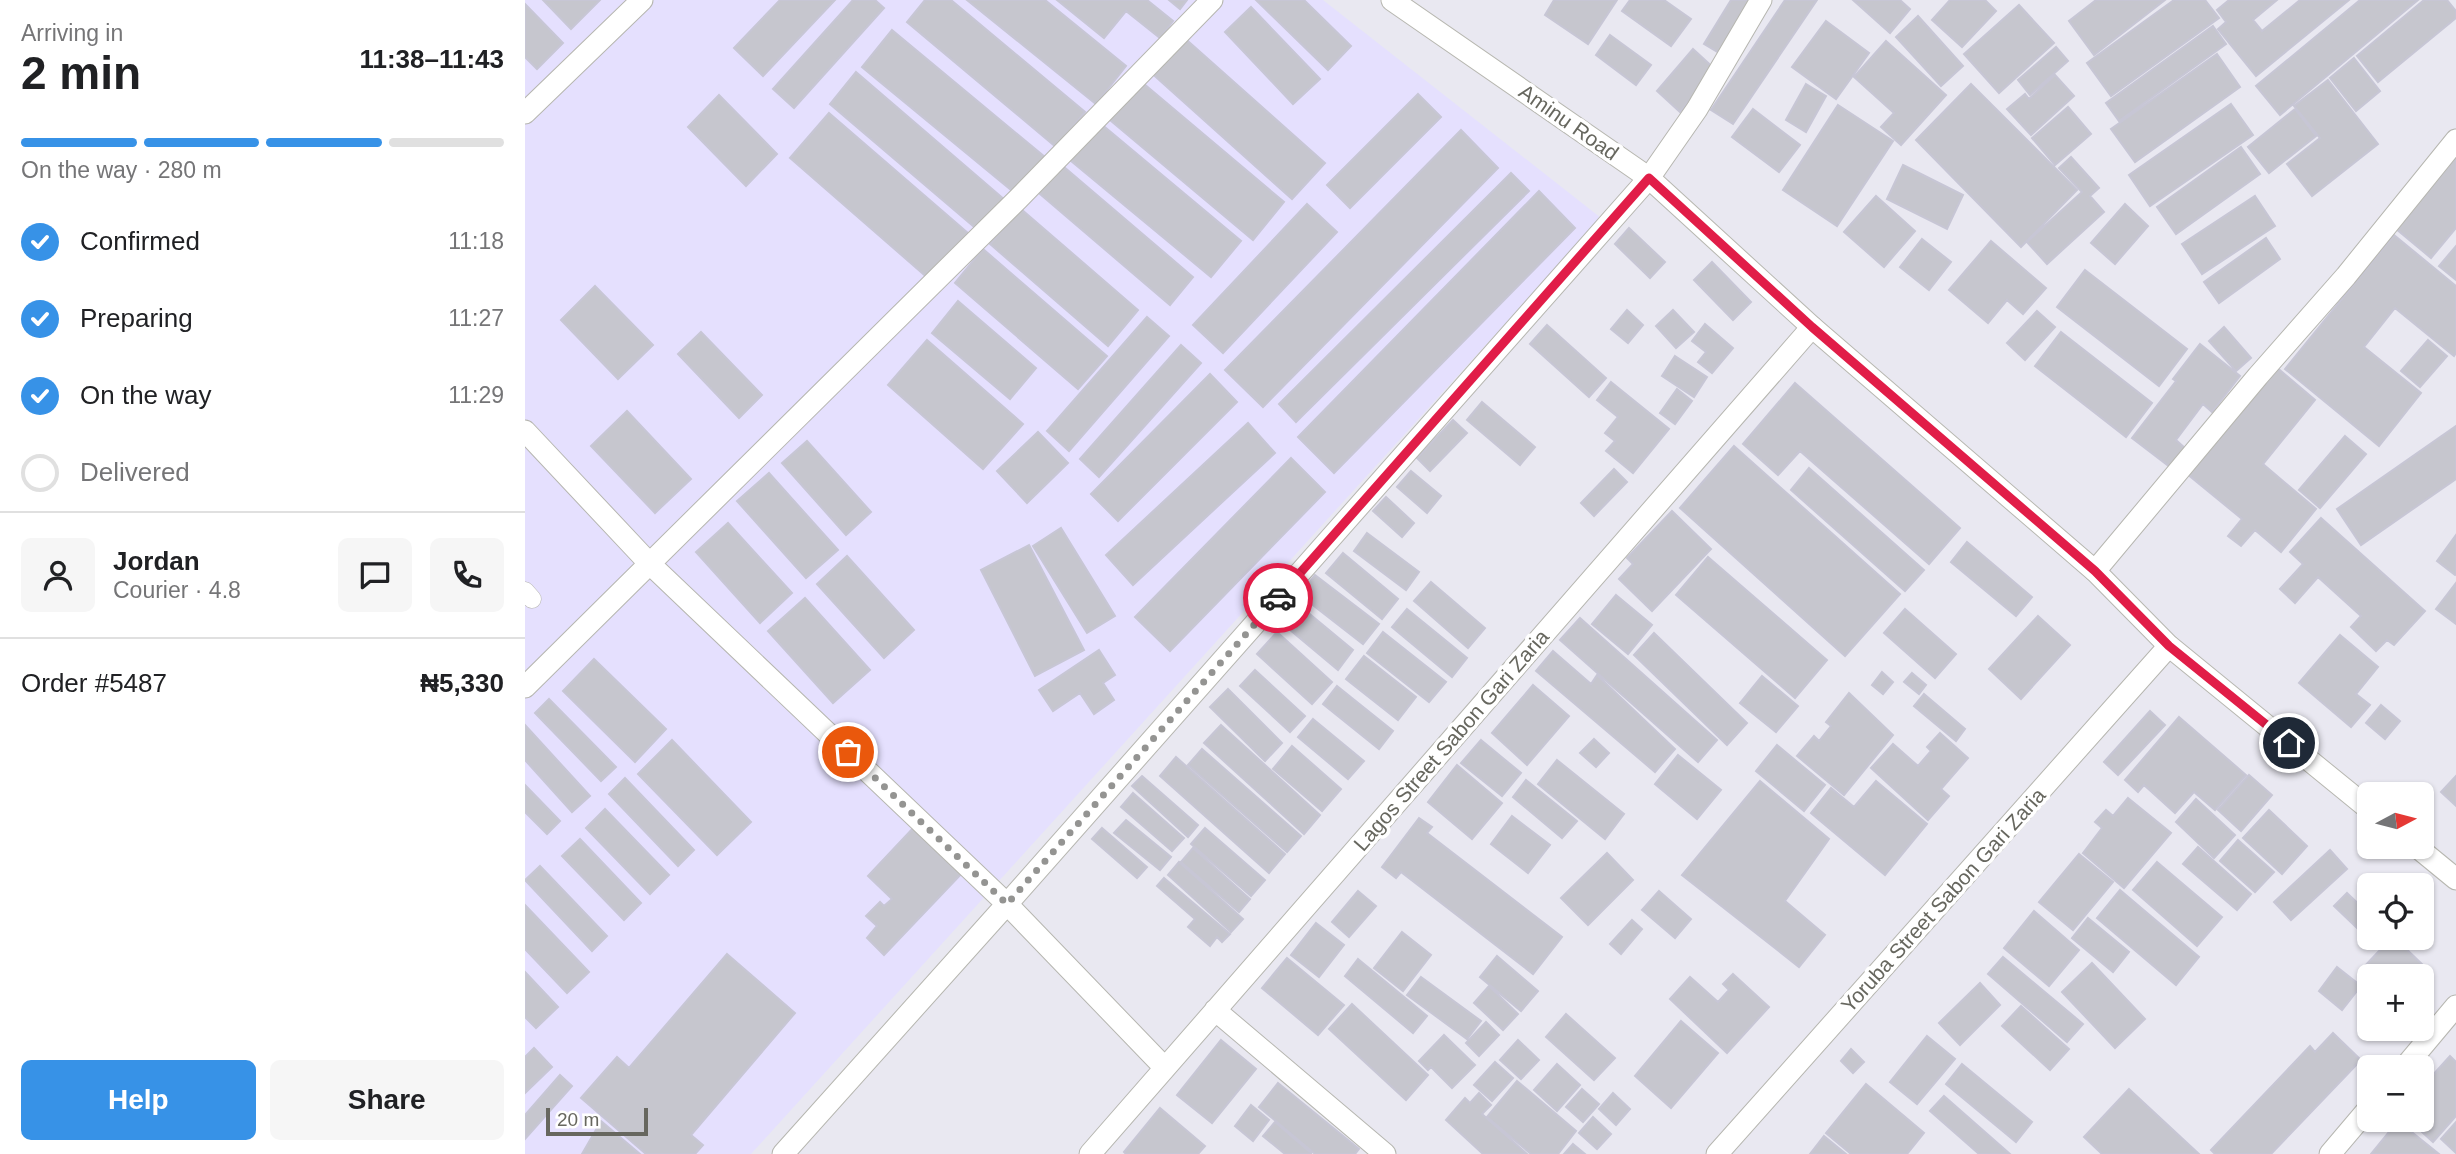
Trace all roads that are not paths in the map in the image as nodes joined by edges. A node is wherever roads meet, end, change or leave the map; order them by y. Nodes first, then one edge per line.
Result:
1 (642, 0) edge
2 (1212, 0) edge
3 (1392, 0) edge
4 (1761, 0) edge
5 (525, 113) edge
6 (2456, 140) edge
7 (1649, 178) junction
8 (1812, 327) junction
9 (525, 430) edge
10 (649, 563) junction
11 (2095, 571) junction
12 (2169, 646) junction
13 (525, 687) edge
14 (2357, 799) edge
15 (2432, 859) edge
16 (2456, 879) edge
17 (1007, 904) junction
18 (2456, 1006) edge
19 (1215, 1010) junction
20 (2415, 1055) edge
21 (1165, 1068) junction
22 (2357, 1122) edge
23 (783, 1154) edge
24 (1090, 1154) edge
25 (1385, 1154) edge
26 (1717, 1154) edge
27 (2330, 1154) edge

1 - 5 street
2 - 10 street
3 - 7 street, Aminu Road
4 - 7 street
6 - 11 street
7 - 8 street, Aminu Road
7 - 17 street
8 - 11 street, Aminu Road
8 - 19 street, Lagos Street Sabon Gari Zaria
9 - 10 street
10 - 13 street
10 - 17 street
11 - 12 street, Aminu Road
12 - 14 street, Aminu Road
12 - 26 street, Yoruba Street Sabon Gari Zaria
15 - 16 street
17 - 21 street
17 - 23 street
18 - 20 street
19 - 21 street, Lagos Street Sabon Gari Zaria
19 - 25 street
21 - 24 street, Lagos Street Sabon Gari Zaria
22 - 27 street

